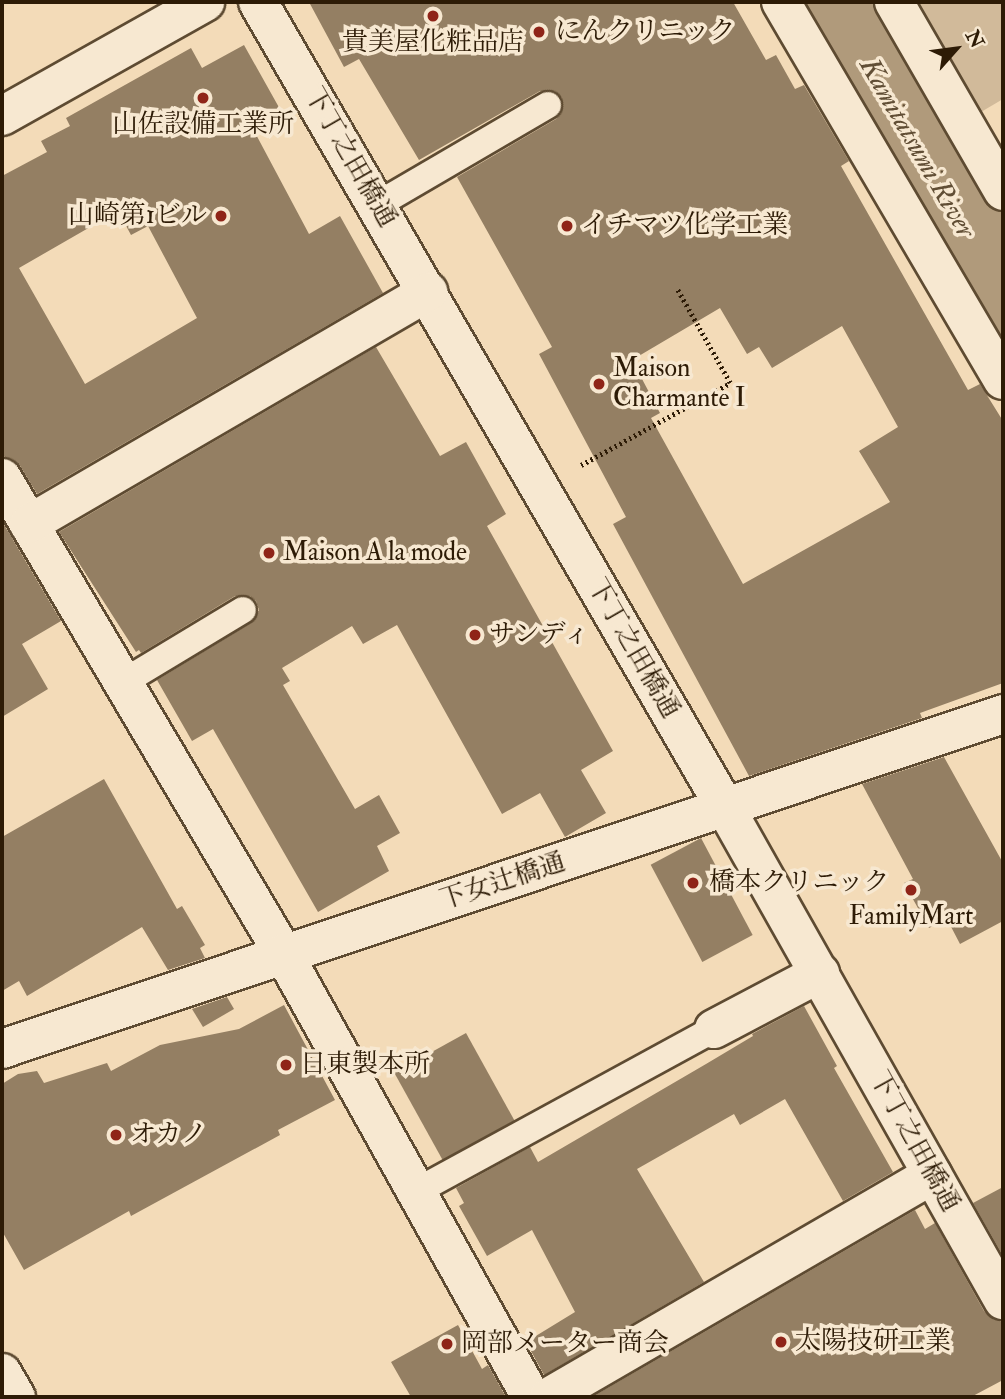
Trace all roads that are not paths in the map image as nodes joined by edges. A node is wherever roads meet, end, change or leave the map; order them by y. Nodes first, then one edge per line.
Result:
1 (205, 2) edge
2 (258, 2) edge
3 (781, 2) edge
4 (894, 2) edge
5 (548, 105) dead end
6 (2, 116) edge
7 (1003, 191) edge
8 (377, 205) junction
9 (428, 292) junction
10 (1003, 380) edge
11 (2, 478) edge
12 (29, 524) junction
13 (243, 610) dead end
14 (122, 683) junction
15 (1003, 714) edge
16 (726, 809) junction
17 (283, 953) junction
18 (820, 973) junction
19 (715, 1029) joint
20 (2, 1049) edge
21 (932, 1175) junction
22 (417, 1191) junction
23 (1003, 1300) edge
24 (2, 1373) edge
25 (16, 1397) edge
26 (531, 1397) edge
27 (549, 1397) edge

1 - 6 street
2 - 8 street, 下丁之田橋通
3 - 10 street
4 - 7 street
5 - 8 lane
8 - 9 street, 下丁之田橋通
9 - 12 street
9 - 16 street, 下丁之田橋通
11 - 12 street
12 - 14 street
13 - 14 lane
14 - 17 street
15 - 16 street, 下女辻橋通
16 - 17 street, 下女辻橋通
16 - 18 street, 下丁之田橋通
17 - 20 street, 下女辻橋通
17 - 22 street
18 - 19 street
18 - 21 street, 下丁之田橋通
19 - 22 lane
21 - 23 street, 下丁之田橋通
21 - 27 street
22 - 26 street
24 - 25 street

